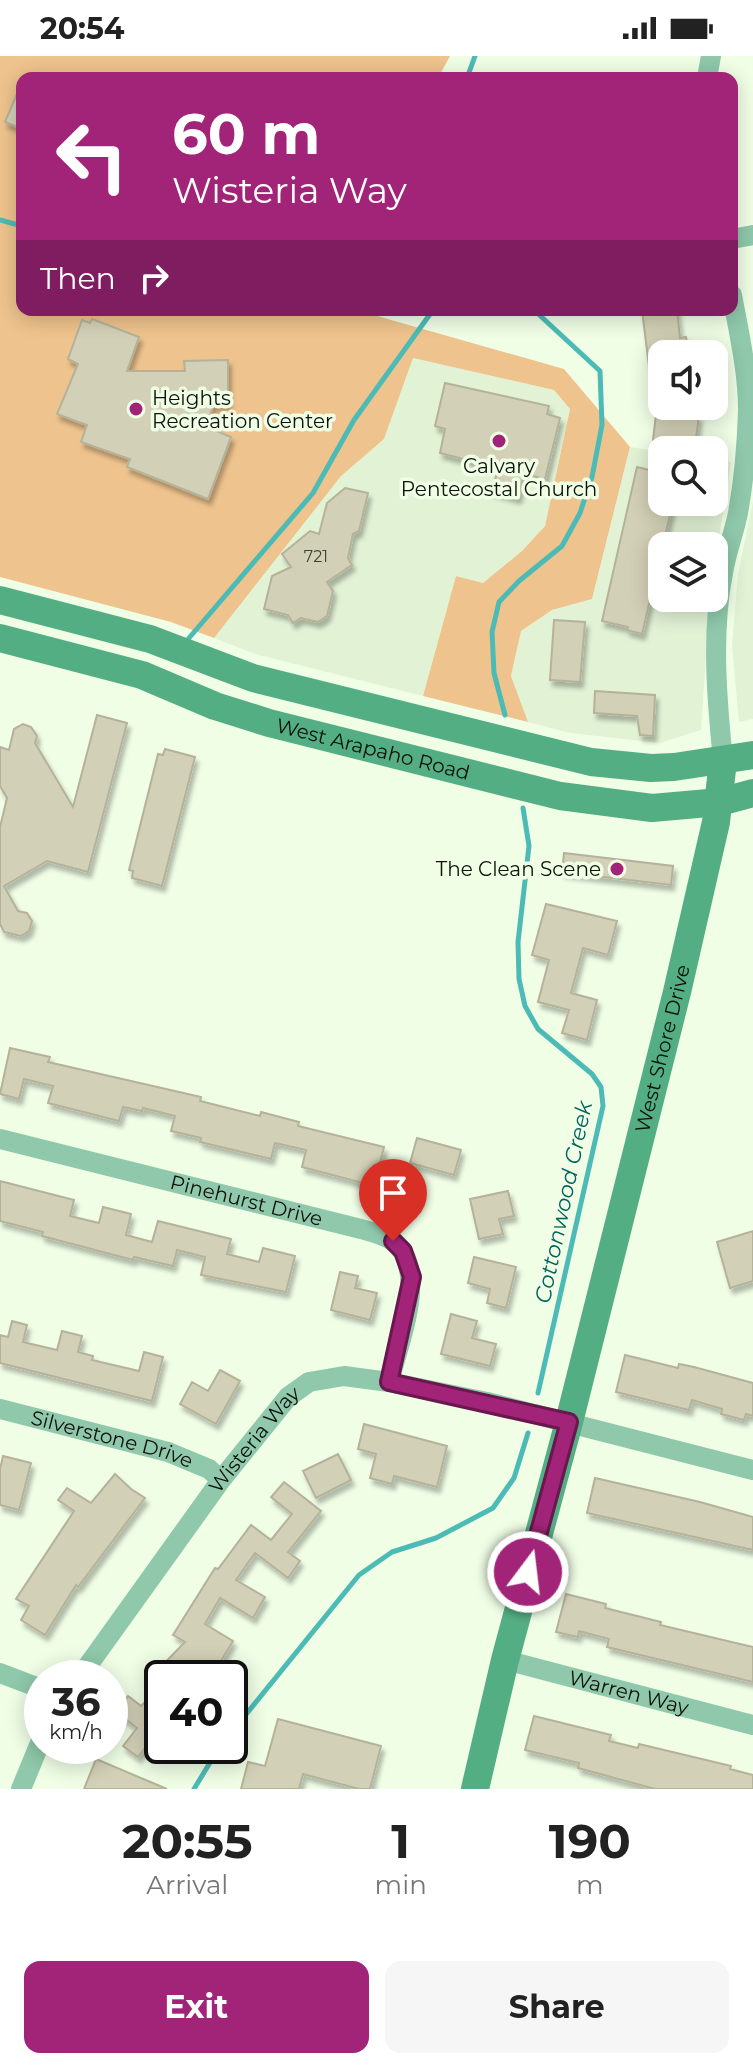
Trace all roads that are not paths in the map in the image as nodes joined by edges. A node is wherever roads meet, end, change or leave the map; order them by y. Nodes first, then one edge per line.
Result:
1 (736, 316) edge
2 (0, 600) edge
3 (0, 638) edge
4 (753, 755) edge
5 (723, 761) junction
6 (753, 793) edge
7 (720, 802) junction
8 (0, 1139) edge
9 (389, 1382) junction
10 (0, 1409) edge
11 (569, 1422) junction
12 (753, 1470) edge
13 (221, 1480) junction
14 (92, 1660) edge
15 (505, 1660) junction
16 (0, 1673) edge
17 (24, 1682) edge
18 (753, 1725) edge
19 (31, 1764) edge
20 (21, 1789) edge
21 (475, 1789) edge

1 - 5 street, West Shore Drive
2 - 5 main road, West Arapaho Road
3 - 7 main road, West Arapaho Road
4 - 5 main road, West Arapaho Road
5 - 7 main road, West Shore Drive
6 - 7 main road, West Arapaho Road
7 - 11 main road, West Shore Drive
8 - 9 street, Pinehurst Drive
9 - 11 street, Wisteria Way
9 - 13 street, Wisteria Way
10 - 13 street, Silverstone Drive
11 - 12 street, Wisteria Way
11 - 15 main road, West Shore Drive
13 - 14 street, Wisteria Way
15 - 18 street, Warren Way
15 - 21 main road, West Shore Drive
16 - 17 street
19 - 20 street

